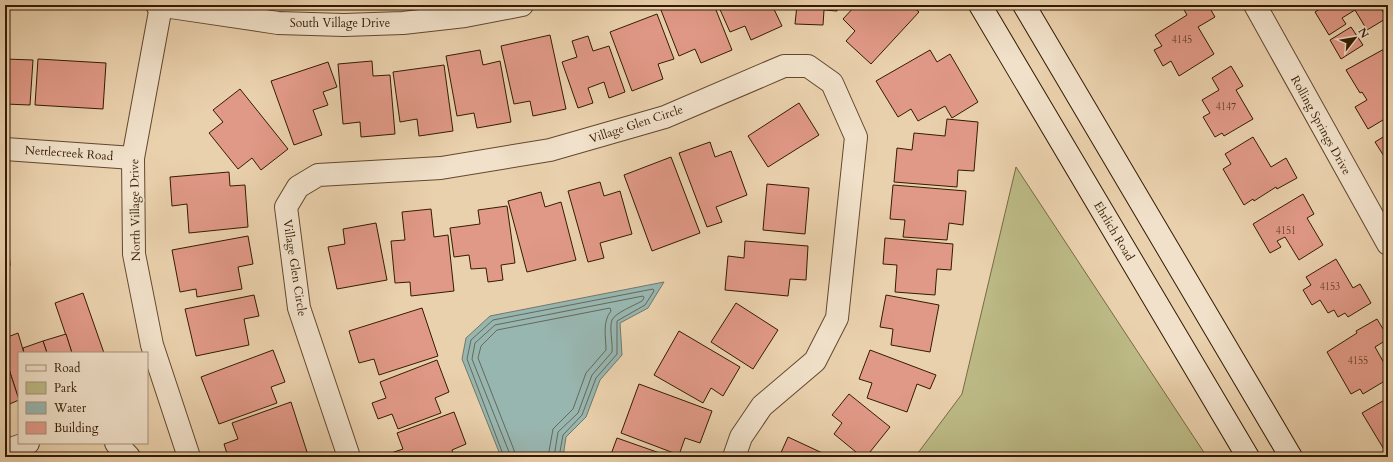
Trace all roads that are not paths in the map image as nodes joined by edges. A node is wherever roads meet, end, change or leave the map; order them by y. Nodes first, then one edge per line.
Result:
1 (159, 5) edge
2 (522, 5) edge
3 (980, 5) edge
4 (1024, 5) edge
5 (1255, 5) edge
6 (5, 149) edge
7 (133, 158) junction
8 (1388, 244) edge
9 (25, 444) edge
10 (117, 444) edge
11 (5, 451) edge
12 (129, 457) edge
13 (189, 457) edge
14 (349, 457) edge
15 (734, 457) edge
16 (1248, 457) edge
17 (1291, 457) edge

1 - 2 street, South Village Drive
1 - 7 street, North Village Drive
3 - 16 street, Ehrlich Road
4 - 17 street
5 - 8 street, Rolling Springs Drive
6 - 7 street, Nettlecreek Road
7 - 13 street, North Village Drive
9 - 11 street
10 - 12 street
14 - 15 street, Village Glen Circle

